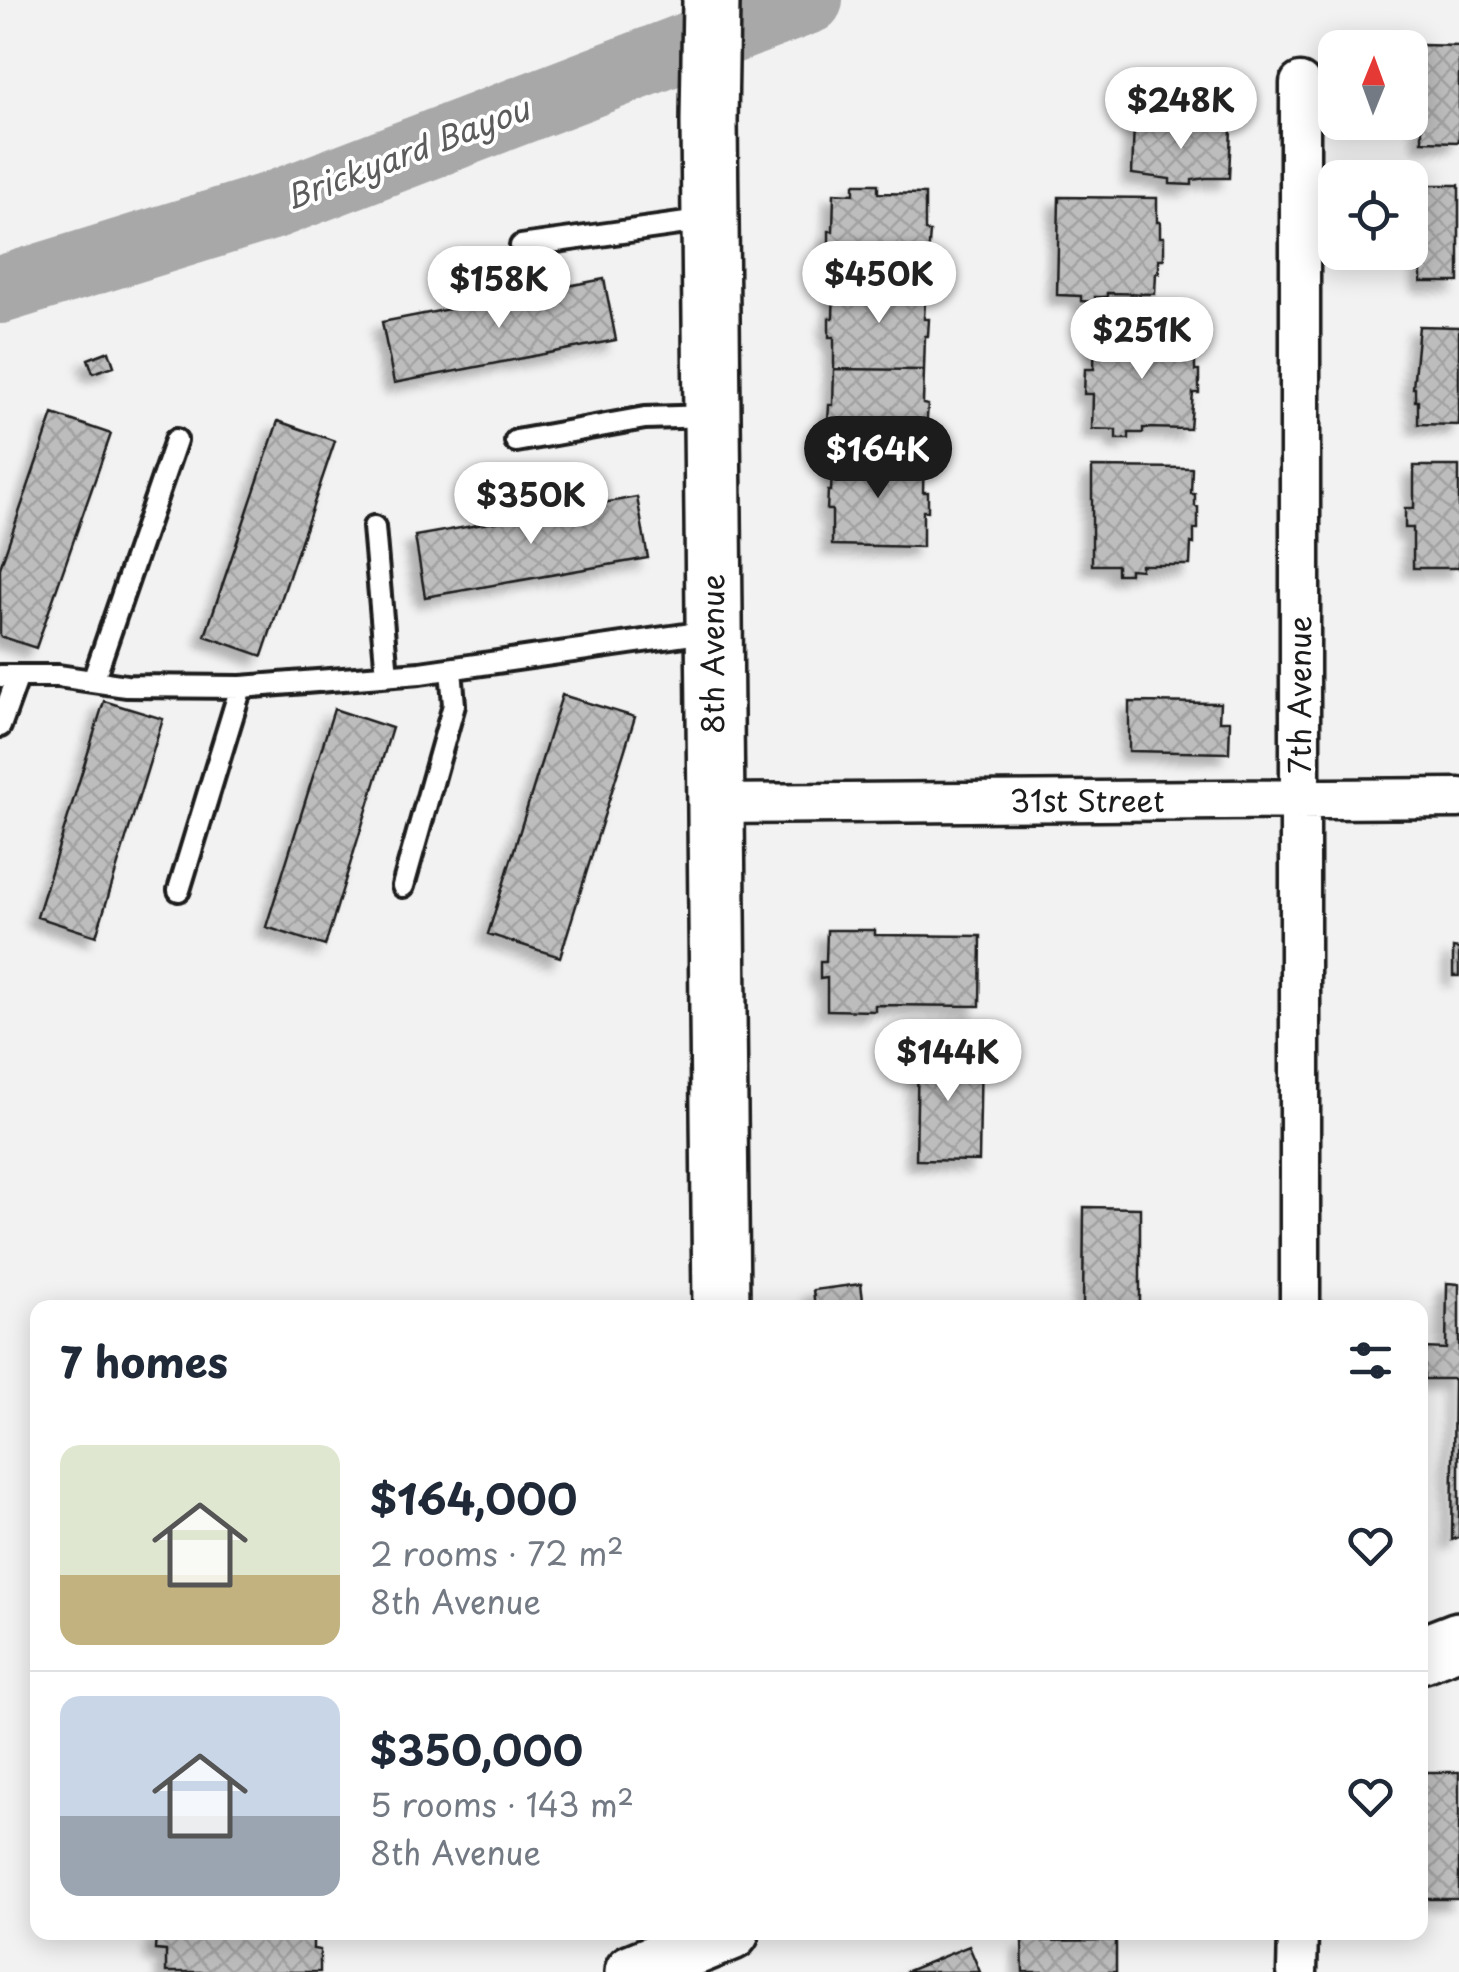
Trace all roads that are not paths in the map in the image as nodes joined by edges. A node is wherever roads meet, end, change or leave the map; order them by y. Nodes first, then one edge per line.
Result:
1 (711, 0) edge
2 (1300, 83) dead end
3 (710, 220) junction
4 (521, 246) dead end
5 (712, 416) junction
6 (176, 440) dead end
7 (516, 441) dead end
8 (374, 527) dead end
9 (714, 631) junction
10 (451, 669) junction
11 (387, 675) junction
12 (9, 676) edge
13 (93, 682) junction
14 (240, 686) junction
15 (0, 726) edge
16 (1459, 798) edge
17 (1301, 801) junction
18 (714, 804) junction
19 (403, 886) dead end
20 (179, 890) dead end
21 (721, 1300) edge
22 (1300, 1300) edge
23 (1459, 1640) edge
24 (1428, 1652) edge
25 (713, 1940) edge
26 (730, 1940) edge
27 (1298, 1940) edge
28 (633, 1972) edge
29 (728, 1972) edge
30 (1297, 1972) edge

1 - 3 street, 8th Avenue
2 - 17 street, 7th Avenue
3 - 4 lane
3 - 5 street, 8th Avenue
5 - 7 lane
5 - 9 street, 8th Avenue
6 - 13 lane
8 - 11 lane
9 - 10 lane
9 - 18 street, 8th Avenue
10 - 11 lane
10 - 19 lane
11 - 14 lane
12 - 13 lane
12 - 15 lane
13 - 14 lane
14 - 20 lane
16 - 17 street, 31st Street
17 - 18 street, 31st Street
17 - 22 street, 7th Avenue
18 - 21 street, 8th Avenue
23 - 24 street
25 - 28 street
26 - 29 street
27 - 30 street

